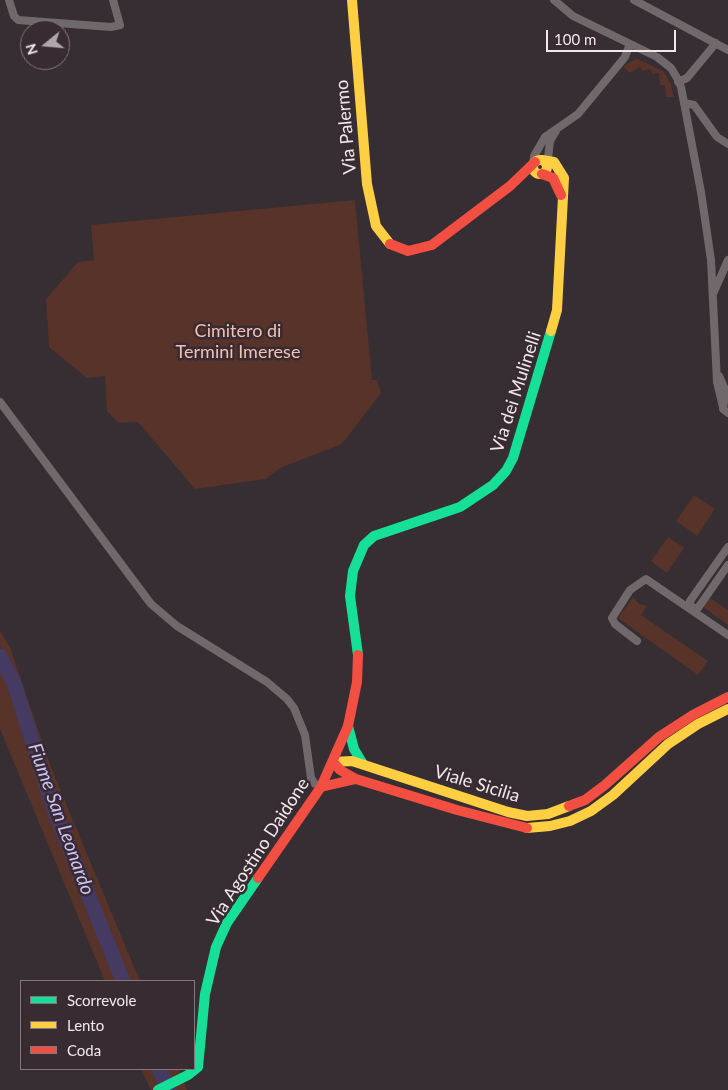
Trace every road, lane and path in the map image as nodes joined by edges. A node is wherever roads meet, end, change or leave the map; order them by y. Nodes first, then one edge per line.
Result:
1 (10, 0) edge
2 (113, 0) edge
3 (352, 0) edge
4 (554, 0) edge
5 (634, 0) edge
6 (630, 44) junction
7 (716, 44) junction
8 (728, 50) edge
9 (678, 82) junction
10 (684, 103) junction
11 (557, 129) junction
12 (728, 144) edge
13 (540, 166) junction
14 (563, 205) junction
15 (711, 260) junction
16 (727, 261) edge
17 (713, 296) junction
18 (718, 372) junction
19 (728, 396) edge
20 (0, 402) edge
21 (725, 407) edge
22 (728, 420) edge
23 (728, 547) edge
24 (728, 565) edge
25 (691, 608) junction
26 (728, 634) edge
27 (638, 640) dead end
28 (728, 697) edge
29 (728, 709) edge
30 (348, 726) junction
31 (333, 762) junction
32 (363, 764) junction
33 (356, 779) junction
34 (321, 787) junction
35 (195, 1069) edge
36 (194, 1070) edge
37 (158, 1090) edge

1 - 2 street
3 - 13 main road, Via Palermo
4 - 6 street
5 - 7 street
6 - 9 street
6 - 11 street
7 - 8 street
7 - 9 street
9 - 10 street
10 - 12 street
10 - 15 street
11 - 13 street
11 - 13 street
13 - 14 main road
13 - 14 main road, Via dei Mulinelli
14 - 30 main road, Via dei Mulinelli
15 - 16 street
15 - 17 street
16 - 17 street
17 - 18 street
18 - 19 street
18 - 21 street
20 - 34 street
21 - 22 street
23 - 25 street
24 - 25 street
25 - 26 street
25 - 27 street
28 - 32 main road, Viale Sicilia
29 - 33 main road, Viale Sicilia
30 - 31 main road, Via dei Mulinelli
30 - 32 main road
31 - 32 main road, Viale Sicilia
31 - 33 main road
31 - 34 main road, Via Agostino Daidone
33 - 34 main road
34 - 35 main road, Via Agostino Daidone
36 - 37 main road, Via Agostino Daidone

